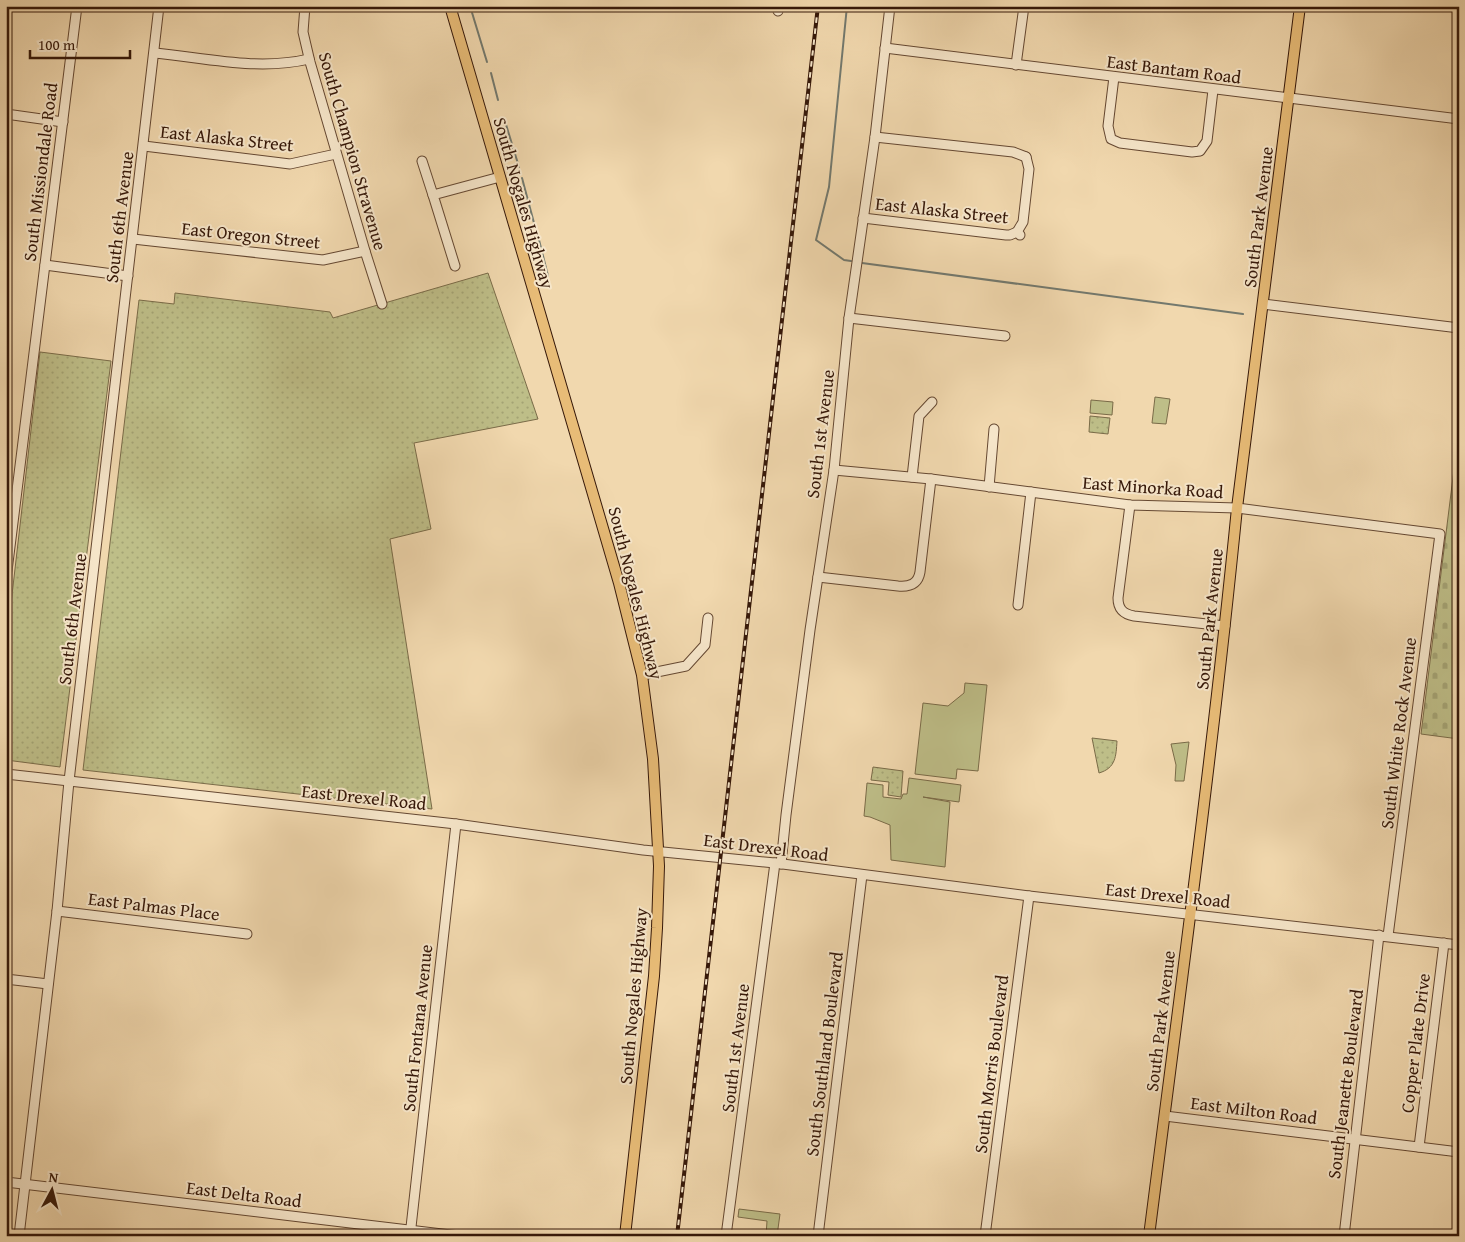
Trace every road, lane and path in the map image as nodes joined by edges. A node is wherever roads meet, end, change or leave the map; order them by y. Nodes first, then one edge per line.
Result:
1 (77, 6) edge
2 (159, 6) edge
3 (305, 6) edge
4 (450, 6) edge
5 (890, 6) edge
6 (1024, 6) edge
7 (1300, 6) edge
8 (885, 48) junction
9 (155, 53) junction
10 (309, 60) junction
11 (1016, 65) junction
12 (1114, 77) junction
13 (1213, 90) junction
14 (1289, 99) junction
15 (6, 114) edge
16 (1459, 119) edge
17 (63, 122) junction
18 (874, 137) junction
19 (144, 146) junction
20 (336, 154) junction
21 (422, 161) dead end
22 (500, 177) junction
23 (433, 195) junction
24 (863, 218) junction
25 (133, 239) junction
26 (365, 251) junction
27 (45, 265) junction
28 (456, 266) dead end
29 (128, 276) junction
30 (382, 304) dead end
31 (1263, 304) junction
32 (849, 318) junction
33 (1459, 328) edge
34 (1005, 336) dead end
35 (932, 402) dead end
36 (994, 429) dead end
37 (834, 470) junction
38 (912, 477) junction
39 (931, 479) junction
40 (989, 487) junction
41 (1031, 492) junction
42 (1130, 505) junction
43 (1237, 508) junction
44 (1440, 534) joint
45 (818, 577) junction
46 (6, 579) edge
47 (1018, 605) dead end
48 (708, 618) dead end
49 (1225, 626) junction
50 (642, 675) junction
51 (6, 774) edge
52 (69, 781) junction
53 (456, 824) junction
54 (657, 852) junction
55 (778, 864) junction
56 (862, 875) junction
57 (1028, 896) junction
58 (57, 911) junction
59 (1190, 914) junction
60 (247, 934) dead end
61 (1384, 936) junction
62 (1444, 943) junction
63 (1459, 945) edge
64 (6, 979) edge
65 (48, 984) junction
66 (1165, 1116) junction
67 (1355, 1139) junction
68 (1419, 1147) junction
69 (1459, 1152) edge
70 (6, 1182) edge
71 (25, 1184) junction
72 (410, 1233) edge
73 (19, 1236) edge
74 (459, 1236) edge
75 (625, 1236) edge
76 (726, 1236) edge
77 (818, 1236) edge
78 (985, 1236) edge
79 (1150, 1236) edge
80 (1344, 1236) edge

1 - 17 street, South Missiondale Road
2 - 9 street, South 6th Avenue
3 - 10 street, South Champion Stravenue
4 - 22 main road, South Nogales Highway
5 - 8 street, South 1st Avenue
6 - 11 street
7 - 14 main road, South Park Avenue
8 - 11 street, East Bantam Road
8 - 18 street, South 1st Avenue
9 - 10 street
9 - 19 street, South 6th Avenue
10 - 20 street, South Champion Stravenue
11 - 12 street, East Bantam Road
12 - 13 street, East Bantam Road
12 - 13 street
13 - 14 street, East Bantam Road
14 - 16 street, East Bantam Road
14 - 31 main road, South Park Avenue
15 - 17 street
17 - 27 street, South Missiondale Road
18 - 24 street, South 1st Avenue
18 - 24 street, East Alaska Street
19 - 20 street, East Alaska Street
19 - 25 street, South 6th Avenue
20 - 26 street, South Champion Stravenue
21 - 23 street
22 - 23 street
22 - 50 main road, South Nogales Highway
23 - 28 street
24 - 32 street, South 1st Avenue
25 - 26 street, East Oregon Street
25 - 29 street, South 6th Avenue
26 - 30 street, South Champion Stravenue
27 - 29 street
27 - 46 street, South Missiondale Road
29 - 52 street, South 6th Avenue
31 - 33 street
31 - 43 main road, South Park Avenue
32 - 34 street
32 - 37 street, South 1st Avenue
35 - 38 street
36 - 40 street
37 - 38 street, East Minorka Road
37 - 45 street, South 1st Avenue
38 - 39 street, East Minorka Road
39 - 40 street, East Minorka Road
39 - 45 street
40 - 41 street, East Minorka Road
41 - 42 street, East Minorka Road
41 - 47 street
42 - 43 street, East Minorka Road
42 - 49 street
43 - 44 street, East Minorka Road
43 - 49 main road, South Park Avenue
44 - 61 street, South White Rock Avenue
45 - 55 street, South 1st Avenue
48 - 50 street
49 - 59 main road, South Park Avenue
50 - 54 main road, South Nogales Highway
51 - 52 street, East Drexel Road
52 - 53 street, East Drexel Road
52 - 58 street, South 6th Avenue
53 - 54 street, East Drexel Road
53 - 72 street, South Fontana Avenue
54 - 55 street, East Drexel Road
54 - 75 main road, South Nogales Highway
55 - 56 street, East Drexel Road
55 - 76 street, South 1st Avenue
56 - 57 street, East Drexel Road
56 - 77 street, South Southland Boulevard
57 - 59 street, East Drexel Road
57 - 78 street, South Morris Boulevard
58 - 60 street, East Palmas Place
58 - 65 street, South 6th Avenue
59 - 61 street, East Drexel Road
59 - 66 main road, South Park Avenue
61 - 62 street, East Drexel Road
61 - 67 street, South Jeanette Boulevard
62 - 63 street, East Drexel Road
62 - 68 street, Copper Plate Drive
64 - 65 street
65 - 71 street, South 6th Avenue
66 - 67 street, East Milton Road
66 - 79 main road, South Park Avenue
67 - 68 street, East Milton Road
67 - 80 street, South Jeanette Boulevard
68 - 69 street, East Milton Road
70 - 71 street, East Delta Road
71 - 72 street, East Delta Road
71 - 73 street, South 6th Avenue
72 - 74 street, East Delta Road

